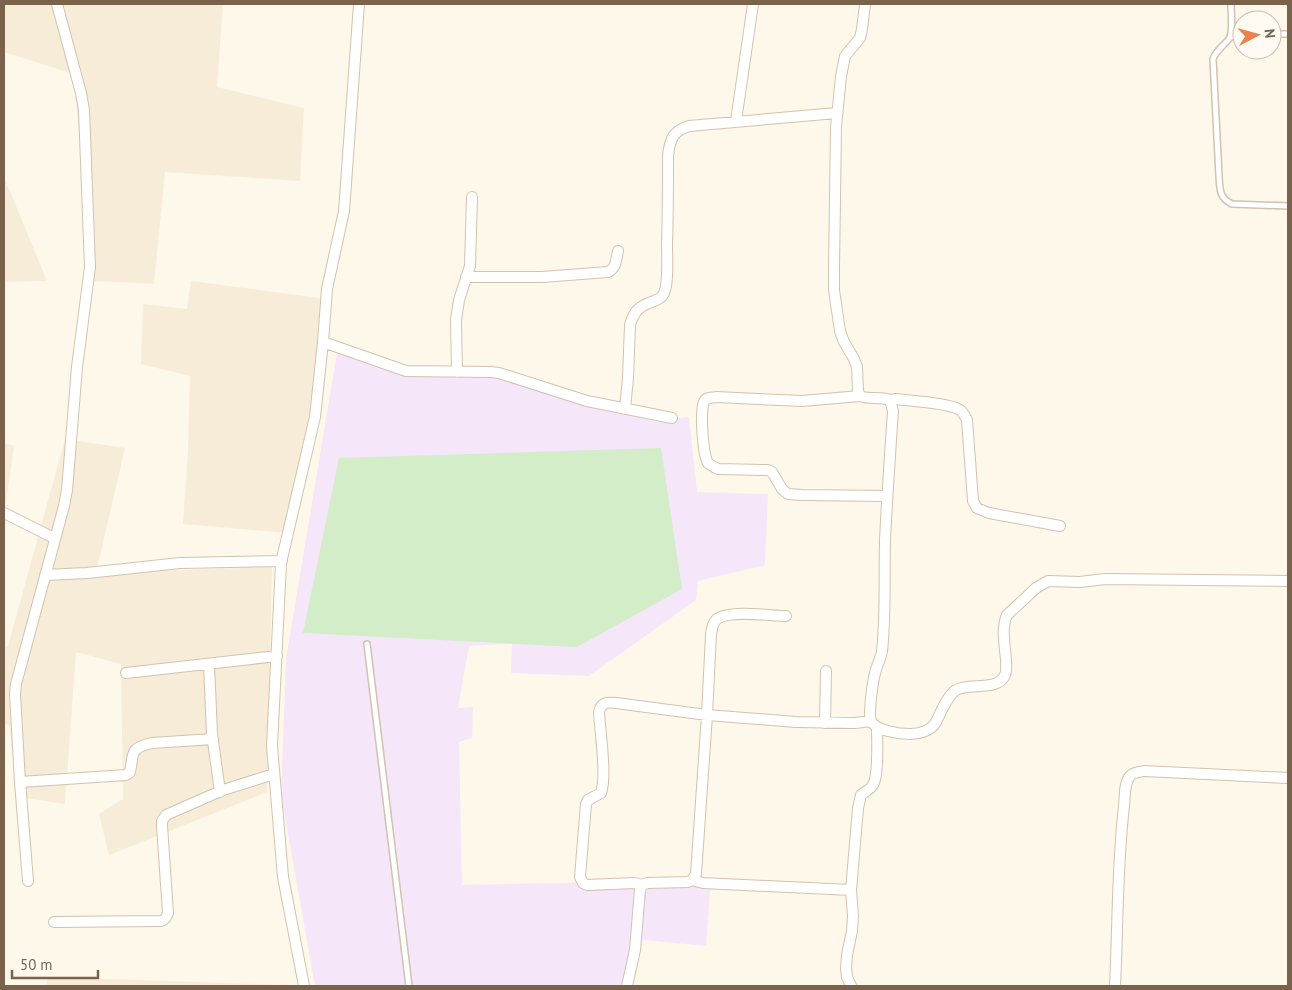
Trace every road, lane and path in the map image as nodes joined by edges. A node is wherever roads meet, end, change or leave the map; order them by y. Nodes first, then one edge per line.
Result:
1 (56, 4) edge
2 (359, 4) edge
3 (753, 4) edge
4 (865, 4) edge
5 (1231, 4) edge
6 (1230, 37) joint
7 (837, 113) junction
8 (736, 121) junction
9 (472, 197) dead end
10 (1288, 206) edge
11 (618, 251) dead end
12 (466, 277) junction
13 (323, 342) junction
14 (458, 372) junction
15 (860, 396) junction
16 (890, 400) junction
17 (625, 409) junction
18 (672, 418) dead end
19 (887, 496) junction
20 (4, 513) edge
21 (1060, 526) dead end
22 (54, 538) junction
23 (282, 561) junction
24 (45, 575) junction
25 (1288, 581) edge
26 (786, 616) dead end
27 (367, 644) dead end
28 (277, 656) junction
29 (209, 664) junction
30 (826, 671) dead end
31 (126, 673) dead end
32 (707, 715) junction
33 (826, 723) junction
34 (874, 724) junction
35 (213, 739) junction
36 (274, 774) junction
37 (1288, 778) edge
38 (20, 782) junction
39 (220, 792) junction
40 (692, 880) junction
41 (28, 881) dead end
42 (643, 885) junction
43 (851, 890) junction
44 (54, 922) dead end
45 (304, 986) edge
46 (409, 986) edge
47 (627, 986) edge
48 (851, 986) edge
49 (1115, 986) edge

1 - 22 street
2 - 13 street
3 - 8 street
4 - 7 street
5 - 6 lane
6 - 10 lane
7 - 8 street
7 - 15 street
8 - 17 street
9 - 12 street
11 - 12 street
12 - 14 street
13 - 14 street
13 - 23 street
14 - 17 street
15 - 16 street
15 - 19 street
16 - 19 street
16 - 21 street
17 - 18 street
19 - 34 street
20 - 22 street
22 - 24 street
23 - 24 street
23 - 28 street
24 - 38 street
25 - 34 street
26 - 32 street
27 - 46 lane
28 - 29 street
28 - 36 street
29 - 31 street
29 - 35 street
30 - 33 street
32 - 33 street
32 - 40 street
32 - 42 street
33 - 34 street
34 - 43 street
35 - 38 street
35 - 39 street
36 - 39 street
36 - 45 street
37 - 49 street
38 - 41 street
39 - 44 street
40 - 42 street
40 - 43 street
42 - 47 street
43 - 48 street

